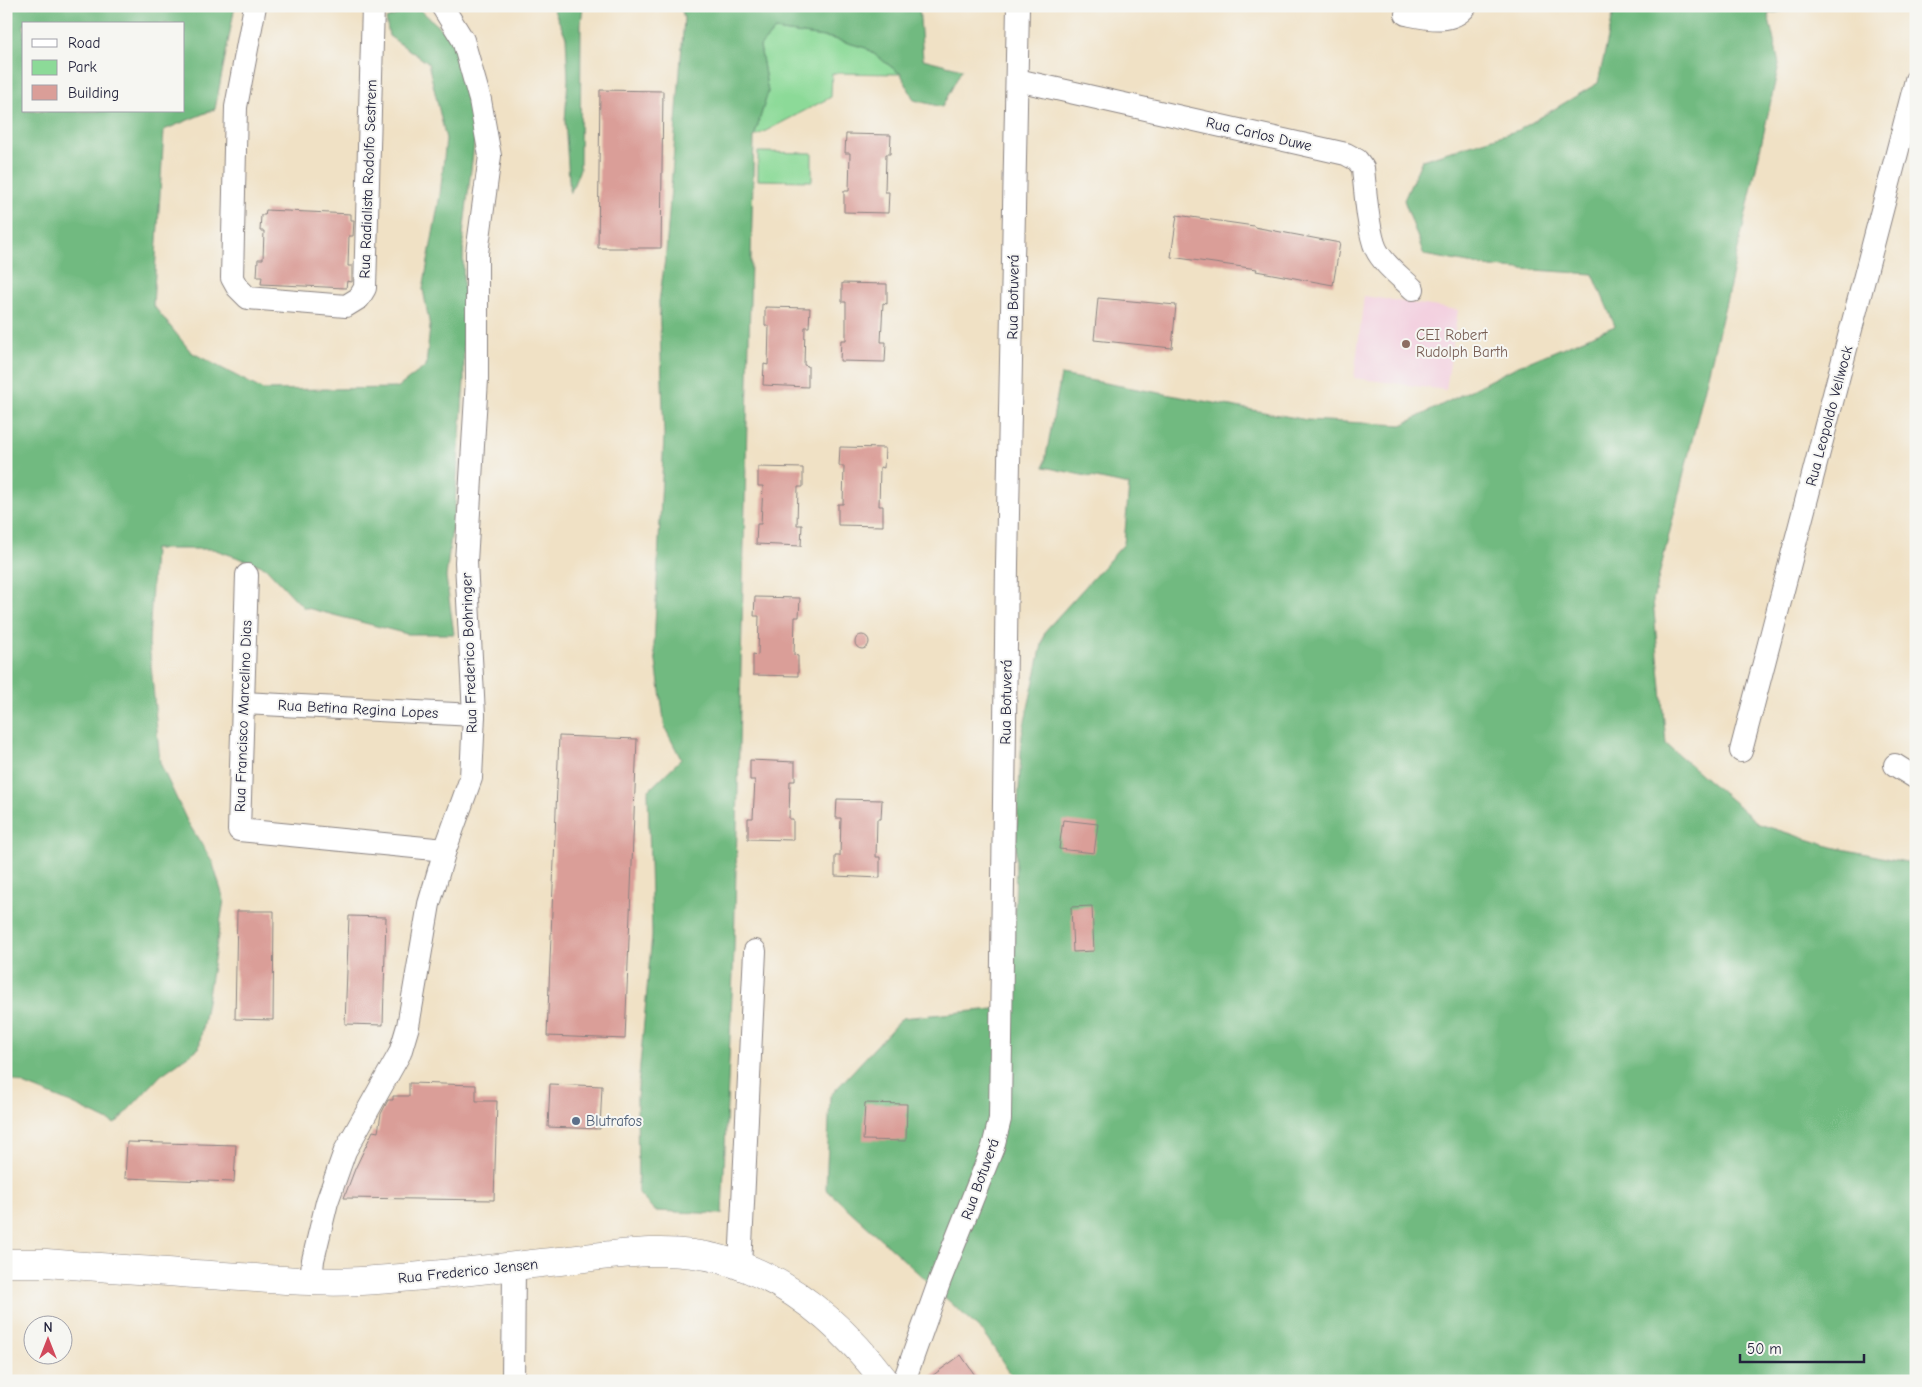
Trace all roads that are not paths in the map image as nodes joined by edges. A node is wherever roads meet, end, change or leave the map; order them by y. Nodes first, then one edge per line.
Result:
1 (254, 6) edge
2 (373, 6) edge
3 (442, 6) edge
4 (1018, 6) edge
5 (1466, 6) edge
6 (1406, 14) dead end
7 (1017, 80) junction
8 (1916, 80) edge
9 (1413, 289) dead end
10 (248, 575) dead end
11 (243, 703) junction
12 (474, 715) junction
13 (1741, 751) dead end
14 (1895, 765) dead end
15 (1916, 778) edge
16 (445, 850) junction
17 (755, 951) dead end
18 (6, 1263) edge
19 (514, 1266) junction
20 (740, 1266) junction
21 (311, 1281) junction
22 (513, 1381) edge
23 (886, 1381) edge
24 (904, 1381) edge

1 - 2 street, Rua Radialista Rodolfo Sestrem
3 - 12 street, Rua Frederico Bohringer
4 - 7 street, Rua Botuverá
5 - 6 street
7 - 9 street, Rua Carlos Duwe
7 - 24 street, Rua Botuverá
8 - 13 street, Rua Leopoldo Vellwock
10 - 11 street, Rua Francisco Marcelino Dias
11 - 12 street, Rua Betina Regina Lopes
11 - 16 street, Rua Francisco Marcelino Dias
12 - 16 street, Rua Frederico Bohringer
14 - 15 street
16 - 21 street, Rua Frederico Bohringer
17 - 20 street
18 - 21 main road, Rua Frederico Jensen
19 - 20 main road, Rua Frederico Jensen
19 - 21 main road, Rua Frederico Jensen
19 - 22 street
20 - 23 main road, Rua Frederico Jensen

